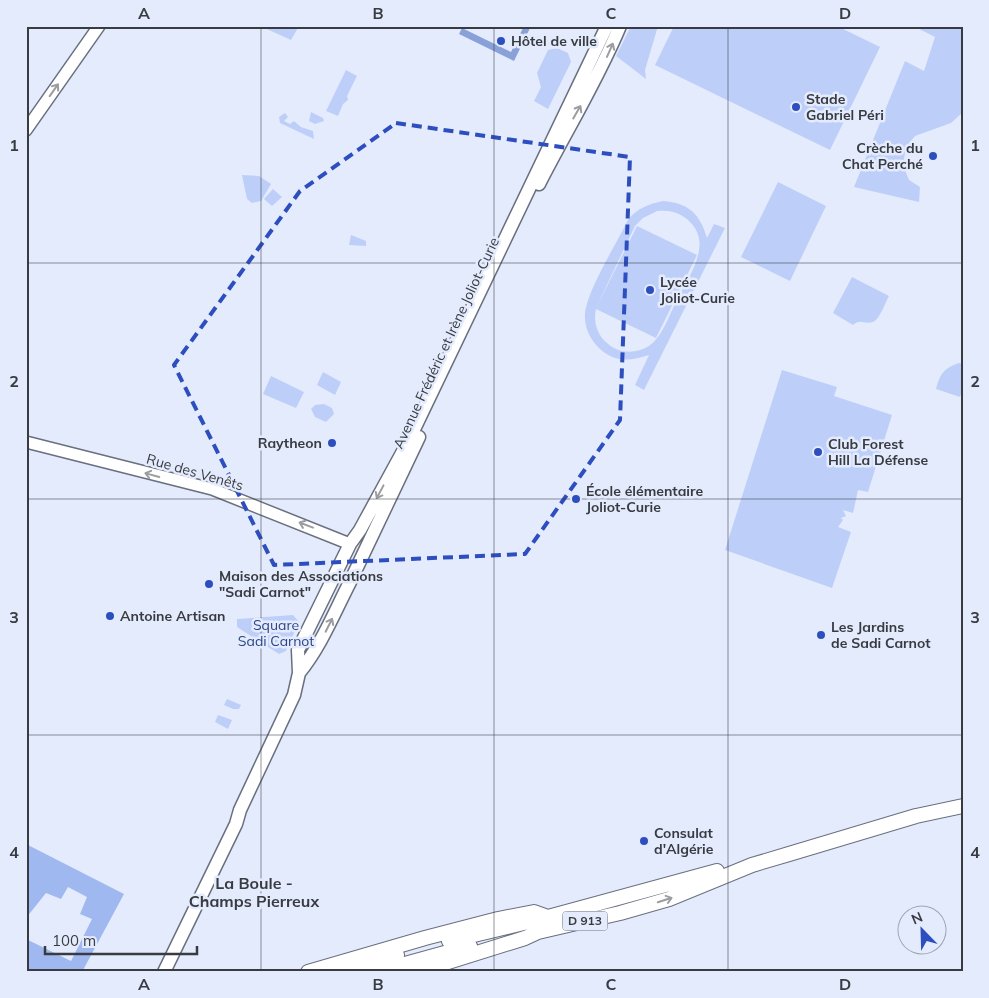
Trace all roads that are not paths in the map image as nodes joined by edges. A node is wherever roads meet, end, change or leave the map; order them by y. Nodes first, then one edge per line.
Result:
1 (99, 26) edge
2 (607, 26) edge
3 (620, 26) edge
4 (26, 130) edge
5 (26, 442) edge
6 (350, 544) junction
7 (299, 672) junction
8 (963, 796) edge
9 (963, 806) edge
10 (916, 816) junction
11 (752, 865) junction
12 (626, 896) junction
13 (638, 907) junction
14 (548, 917) junction
15 (538, 932) junction
16 (426, 938) junction
17 (446, 941) junction
18 (164, 972) edge
19 (308, 972) edge
20 (343, 972) edge
21 (376, 972) edge
22 (416, 972) edge

4 -> 1 street
2 -> 6 main road, Avenue Frédéric et Irène Joliot-Curie
7 -> 3 main road, Avenue Frédéric et Irène Joliot-Curie
6 -> 5 street, Rue des Venêts
6 - 7 main road, Avenue Frédéric et Irène Joliot-Curie
7 - 18 main road, Avenue Frédéric et Irène Joliot-Curie
8 - 10 main road, D 913
9 - 10 main road, D 913
10 - 11 main road, D 913
11 - 12 main road, D 913
13 -> 11 main road, D 913
12 - 13 main road
12 - 14 main road, D 913
13 - 15 main road, D 913
14 - 16 main road, D 913
14 - 17 main road, D 913
15 - 21 main road, D 913
15 - 22 main road, D 913
16 - 17 main road
16 - 19 main road, D 913
17 - 20 main road, D 913

